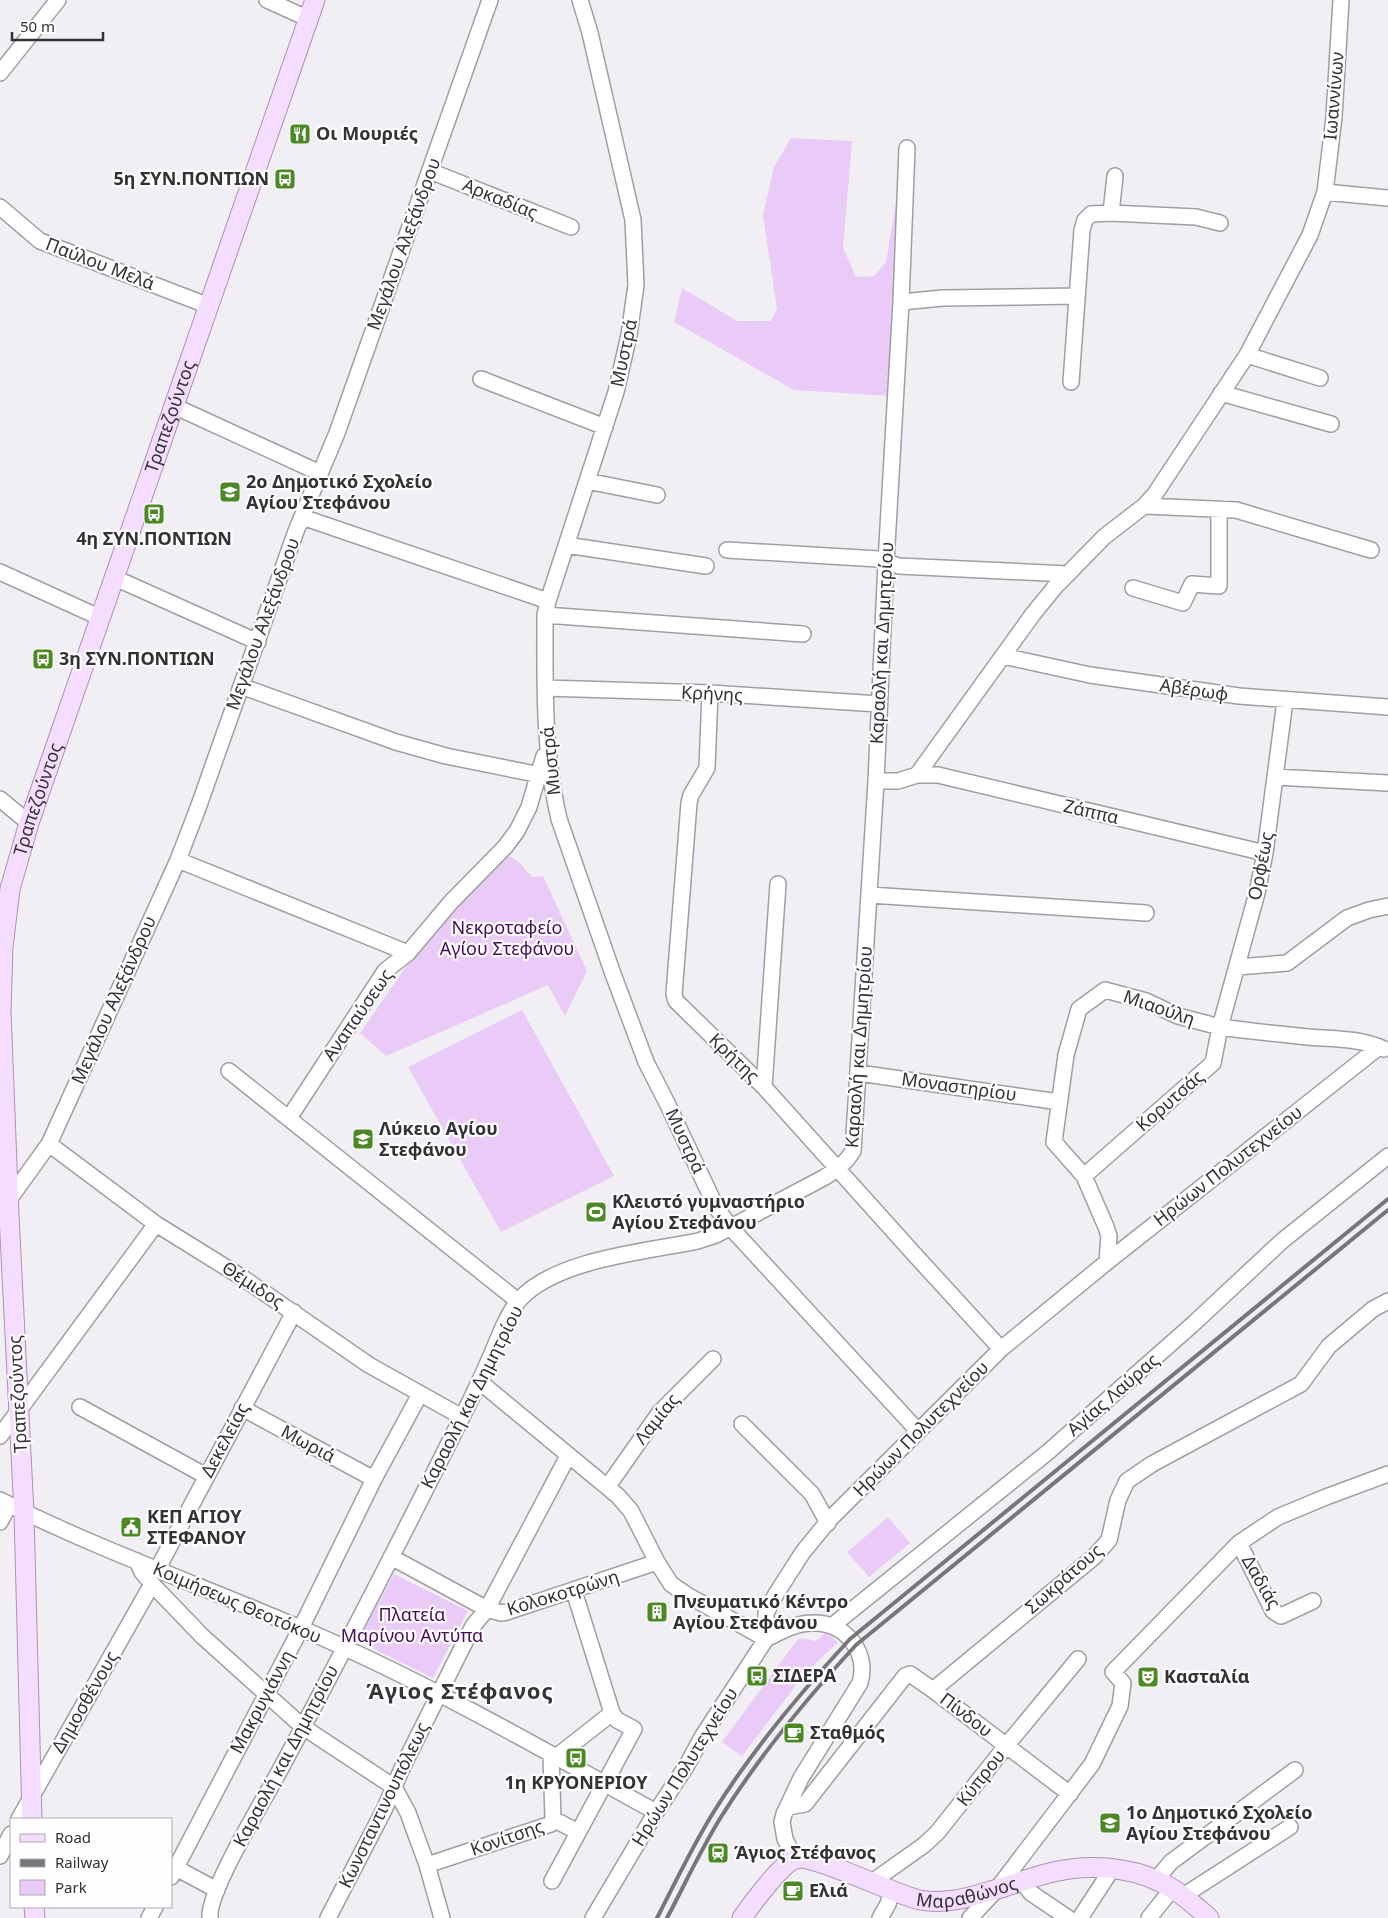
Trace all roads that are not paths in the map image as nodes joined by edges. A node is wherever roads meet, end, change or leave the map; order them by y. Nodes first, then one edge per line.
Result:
1 (58, 0) edge
2 (267, 0) edge
3 (315, 0) edge
4 (490, 0) edge
5 (580, 0) edge
6 (1341, 0) edge
7 (309, 19) junction
8 (0, 73) edge
9 (907, 148) dead end
10 (430, 171) junction
11 (1115, 176) dead end
12 (1325, 192) junction
13 (1388, 198) edge
14 (0, 207) edge
15 (1111, 213) junction
16 (1220, 223) dead end
17 (570, 227) dead end
18 (1077, 296) junction
19 (901, 302) junction
20 (209, 306) junction
21 (1247, 355) junction
22 (1320, 378) dead end
23 (481, 379) dead end
24 (1071, 382) dead end
25 (1221, 393) junction
26 (174, 406) junction
27 (1331, 424) dead end
28 (605, 428) junction
29 (320, 473) junction
30 (587, 481) junction
31 (657, 496) dead end
32 (1144, 506) junction
33 (1219, 509) junction
34 (302, 517) junction
35 (566, 545) junction
36 (727, 550) dead end
37 (1371, 550) dead end
38 (886, 562) junction
39 (706, 566) dead end
40 (0, 572) edge
41 (1068, 574) junction
42 (115, 578) junction
43 (1132, 588) dead end
44 (547, 608) junction
45 (101, 618) junction
46 (803, 634) dead end
47 (258, 642) junction
48 (1003, 656) junction
49 (241, 686) junction
50 (545, 688) junction
51 (710, 693) junction
52 (1285, 701) junction
53 (879, 704) junction
54 (1388, 706) edge
55 (547, 747) junction
56 (540, 775) junction
57 (917, 775) junction
58 (1275, 777) junction
59 (876, 781) junction
60 (1388, 783) edge
61 (0, 799) edge
62 (29, 823) junction
63 (1266, 853) junction
64 (178, 860) junction
65 (778, 884) dead end
66 (5, 889) edge
67 (870, 895) junction
68 (1388, 906) edge
69 (1146, 913) dead end
70 (408, 952) junction
71 (1238, 967) junction
72 (1220, 1028) junction
73 (1383, 1049) edge
74 (229, 1071) dead end
75 (858, 1073) junction
76 (764, 1087) junction
77 (2, 1099) edge
78 (1059, 1102) junction
79 (289, 1118) junction
80 (49, 1144) junction
81 (1388, 1156) edge
82 (837, 1170) junction
83 (1084, 1176) junction
84 (8, 1201) junction
85 (156, 1224) junction
86 (730, 1227) junction
87 (1107, 1262) junction
88 (518, 1301) junction
89 (1388, 1302) edge
90 (294, 1312) junction
91 (1002, 1349) junction
92 (713, 1358) dead end
93 (480, 1382) junction
94 (420, 1394) junction
95 (80, 1407) dead end
96 (242, 1408) junction
97 (20, 1410) junction
98 (462, 1417) junction
99 (742, 1424) dead end
100 (918, 1431) junction
101 (0, 1436) edge
102 (568, 1456) junction
103 (1388, 1474) edge
104 (206, 1476) junction
105 (374, 1479) junction
106 (608, 1486) junction
107 (11, 1506) edge
108 (0, 1522) edge
109 (828, 1523) junction
110 (1239, 1543) junction
111 (391, 1557) junction
112 (138, 1561) junction
113 (657, 1562) junction
114 (157, 1570) junction
115 (152, 1584) junction
116 (574, 1591) junction
117 (1313, 1601) dead end
118 (487, 1609) junction
119 (832, 1626) junction
120 (300, 1628) junction
121 (766, 1639) junction
122 (344, 1648) junction
123 (1078, 1659) dead end
124 (934, 1690) junction
125 (266, 1694) junction
126 (439, 1694) junction
127 (612, 1713) junction
128 (303, 1727) junction
129 (1006, 1746) junction
130 (553, 1756) junction
131 (1296, 1770) dead end
132 (605, 1784) junction
133 (394, 1787) junction
134 (1070, 1794) junction
135 (31, 1795) junction
136 (788, 1807) junction
137 (656, 1812) junction
138 (20, 1818) edge
139 (32, 1818) edge
140 (553, 1819) junction
141 (1290, 1827) dead end
142 (578, 1832) junction
143 (10, 1836) edge
144 (0, 1856) edge
145 (795, 1859) junction
146 (426, 1865) junction
147 (1112, 1869) junction
148 (174, 1873) edge
149 (552, 1881) dead end
150 (872, 1882) junction
151 (1022, 1882) junction
152 (1170, 1888) junction
153 (996, 1889) junction
154 (217, 1890) junction
155 (892, 1891) junction
156 (210, 1918) edge
157 (328, 1918) edge
158 (442, 1918) edge
159 (593, 1918) edge
160 (742, 1918) edge
161 (880, 1918) edge
162 (970, 1918) edge
163 (1068, 1918) edge
164 (1080, 1918) edge
165 (1150, 1918) edge
166 (1209, 1918) edge

1 - 8 street
2 - 7 street
3 - 7 main road, Τραπεζούντος
4 - 10 street, Μεγάλου Αλεξάνδρου
5 - 28 street, Μυστρά
6 - 12 street, Ιωαννίνων
7 - 20 main road, Τραπεζούντος
9 - 19 street, Καραολή και Δημητρίου
10 - 17 street, Αρκαδίας
10 - 29 street, Μεγάλου Αλεξάνδρου
11 - 15 street
12 - 13 street
12 - 21 street, Ιωαννίνων
14 - 20 street, Παύλου Μελά
15 - 16 street
15 - 18 street
18 - 19 street
18 - 24 street
19 - 38 street, Καραολή και Δημητρίου
20 - 26 main road, Τραπεζούντος
21 - 22 street
21 - 25 street, Ιωαννίνων
23 - 28 street
25 - 27 street
25 - 32 street, Ιωαννίνων
26 - 29 street
26 - 42 main road, Τραπεζούντος
28 - 30 street, Μυστρά
29 - 34 street, Μεγάλου Αλεξάνδρου
30 - 31 street
30 - 35 street, Μυστρά
32 - 33 street
32 - 41 street, Ιωαννίνων
33 - 37 street
33 - 43 street
34 - 44 street
34 - 47 street, Μεγάλου Αλεξάνδρου
35 - 39 street
35 - 44 street, Μυστρά
36 - 38 street
38 - 41 street
38 - 53 street, Καραολή και Δημητρίου
40 - 45 street
41 - 48 street, Ιωαννίνων
42 - 45 main road, Τραπεζούντος
42 - 47 street
44 - 46 street
44 - 50 street, Μυστρά
45 - 62 main road, Τραπεζούντος
47 - 49 street, Μεγάλου Αλεξάνδρου
48 - 52 street, Αβέρωφ
48 - 57 street, Ιωαννίνων
49 - 56 street
49 - 64 street, Μεγάλου Αλεξάνδρου
50 - 51 street, Κρήνης
50 - 55 street, Μυστρά
51 - 53 street, Κρήνης
51 - 76 street, Κρήτης
52 - 54 street, Αβέρωφ
52 - 58 street, Ορφέως
53 - 59 street, Καραολή και Δημητρίου
55 - 56 street, Αναπαύσεως
55 - 86 street, Μυστρά
56 - 70 street, Αναπαύσεως
57 - 59 street, Ζάππα
57 - 63 street, Ζάππα
58 - 60 street
58 - 63 street, Ορφέως
59 - 67 street, Καραολή και Δημητρίου
61 - 62 street
62 - 66 main road, Τραπεζούντος
63 - 71 street, Ορφέως
64 - 70 street
64 - 80 street, Μεγάλου Αλεξάνδρου
65 - 76 street
66 - 77 main road, Τραπεζούντος
67 - 69 street
67 - 75 street, Καραολή και Δημητρίου
68 - 71 street
70 - 79 street, Αναπαύσεως
71 - 72 street, Ορφέως
72 - 73 street
72 - 78 street, Μιαούλη
72 - 83 street, Κορυτσάς
73 - 87 street, Ηρώων Πολυτεχνείου
74 - 79 street
75 - 78 street, Μοναστηρίου
75 - 82 street, Καραολή και Δημητρίου
76 - 82 street, Κρήτης
77 - 84 main road, Τραπεζούντος
78 - 83 street
79 - 88 street
80 - 84 street, Μεγάλου Αλεξάνδρου
80 - 85 street, Θέμιδος
81 - 119 street, Αγίας Λαύρας
82 - 86 street, Καραολή και Δημητρίου
82 - 91 street, Κρήτης
83 - 87 street
84 - 97 main road, Τραπεζούντος
85 - 90 street, Θέμιδος
85 - 97 street
86 - 88 street, Καραολή και Δημητρίου
86 - 100 street, Μυστρά
87 - 91 street, Ηρώων Πολυτεχνείου
88 - 93 street, Καραολή και Δημητρίου
89 - 124 street, Σωκράτους
90 - 94 street, Θέμιδος
90 - 96 street, Δεκελείας
91 - 100 street, Ηρώων Πολυτεχνείου
92 - 106 street, Λαμίας
93 - 98 street, Καραολή και Δημητρίου
93 - 102 street
94 - 98 street, Θέμιδος
94 - 105 street, Μακρυγιάννη
95 - 104 street
96 - 104 street, Δεκελείας
96 - 105 street, Μωριά
97 - 101 street
97 - 107 main road, Τραπεζούντος
98 - 111 street, Καραολή και Δημητρίου
99 - 109 street
100 - 109 street, Ηρώων Πολυτεχνείου
102 - 106 street
102 - 118 street, Κωνσταντινουπόλεως
103 - 110 street
104 - 114 street, Δεκελείας
105 - 120 street, Μακρυγιάννη
106 - 113 street
107 - 108 street
107 - 112 street, Κοιμήσεως Θεοτόκου
107 - 135 main road, Τραπεζούντος
109 - 121 street, Ηρώων Πολυτεχνείου
110 - 117 street, Δαδιάς
110 - 134 street
111 - 118 street, Κολοκοτρώνη
111 - 122 street, Καραολή και Δημητρίου
112 - 114 street, Κοιμήσεως Θεοτόκου
112 - 115 street
113 - 116 street, Κολοκοτρώνη
113 - 121 street
114 - 120 street, Κοιμήσεως Θεοτόκου
115 - 125 street
115 - 135 street, Δημοσθένους
116 - 118 street, Κολοκοτρώνη
116 - 127 street
118 - 126 street, Κωνσταντινουπόλεως
119 - 121 street
119 - 136 street
120 - 122 street, Κοιμήσεως Θεοτόκου
120 - 125 street, Μακρυγιάννη
121 - 137 street, Ηρώων Πολυτεχνείου
122 - 126 street, Κοιμήσεως Θεοτόκου
122 - 128 street, Καραολή και Δημητρίου
123 - 129 street, Κύπρου
124 - 129 street, Πίνδου
124 - 136 street
125 - 128 street
125 - 148 street, Μακρυγιάννη
126 - 130 street, Κοιμήσεως Θεοτόκου
126 - 133 street, Κωνσταντινουπόλεως
127 - 130 street
127 - 132 street
128 - 133 street
128 - 154 street, Καραολή και Δημητρίου
129 - 134 street, Πίνδου
129 - 150 street, Κύπρου
130 - 132 street, Κοιμήσεως Θεοτόκου
130 - 140 street, Κονίτσης
131 - 152 street
132 - 137 street, Κοιμήσεως Θεοτόκου
132 - 142 street
133 - 146 street
133 - 157 street, Κωνσταντινουπόλεως
134 - 153 street
135 - 138 street, Δημοσθένους
135 - 139 main road, Τραπεζούντος
136 - 145 street
137 - 159 street, Ηρώων Πολυτεχνείου
140 - 142 street
140 - 146 street, Κονίτσης
141 - 152 street
142 - 149 street
143 - 144 street
145 - 150 main road, Μαραθώνος
145 - 160 main road
146 - 158 street
147 - 151 main road, Μαραθώνος
147 - 152 main road, Μαραθώνος
147 - 164 street
148 - 154 street
150 - 155 main road, Μαραθώνος
151 - 153 main road, Μαραθώνος
151 - 163 street
152 - 165 street
152 - 166 main road, Μαραθώνος
153 - 155 main road, Μαραθώνος
153 - 162 street
154 - 156 street, Καραολή και Δημητρίου
155 - 161 street

